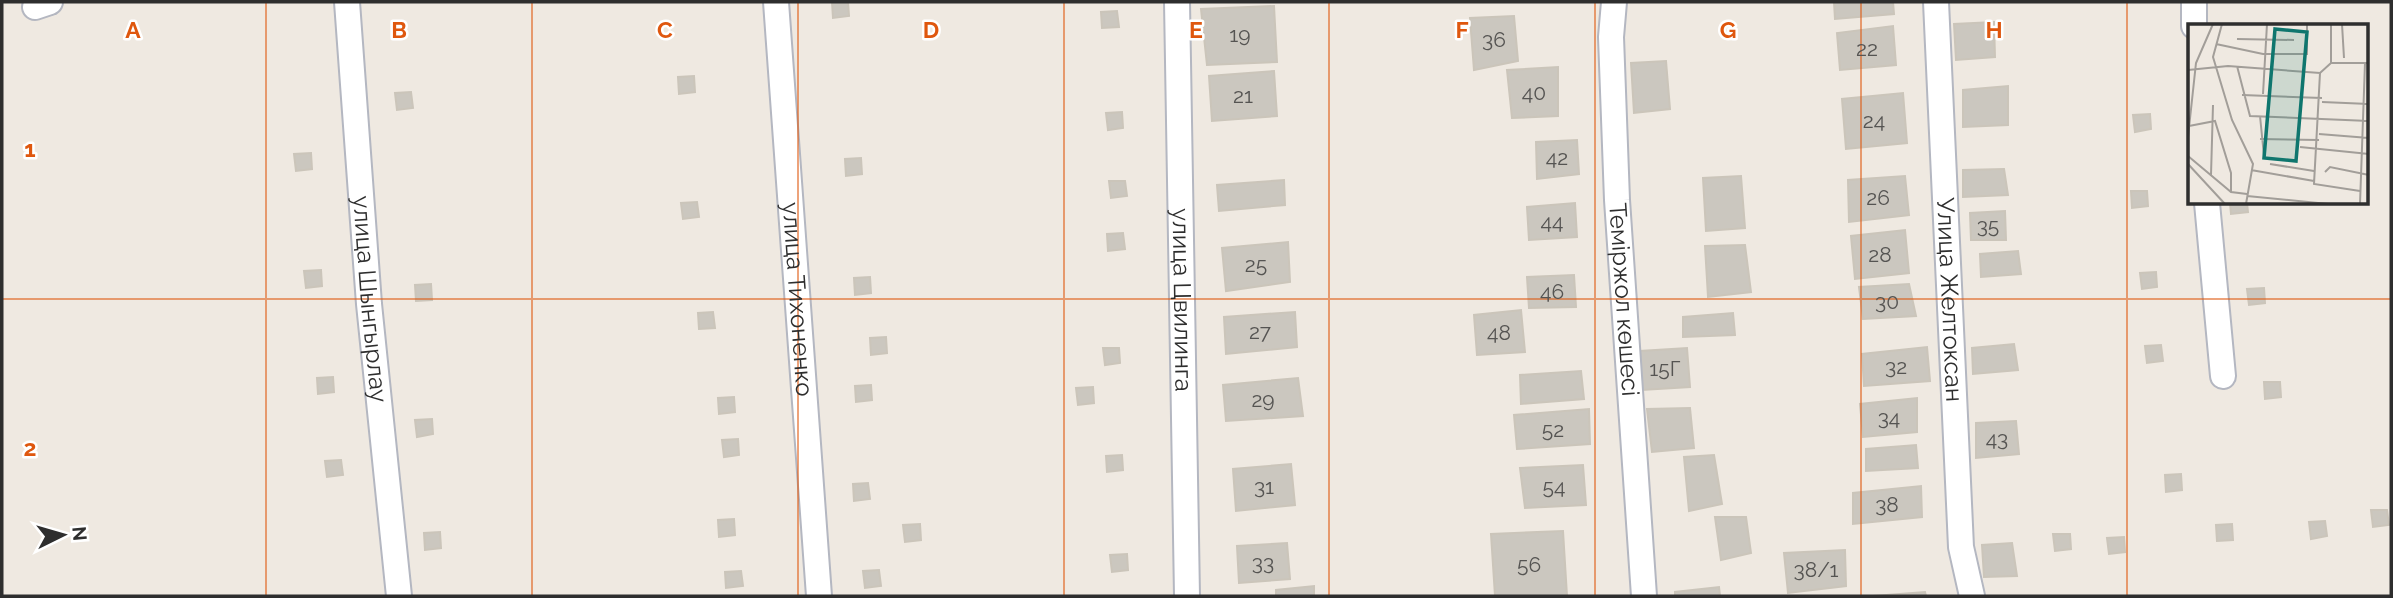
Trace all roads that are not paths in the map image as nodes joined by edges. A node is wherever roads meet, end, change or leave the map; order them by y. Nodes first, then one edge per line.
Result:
1 (347, 2) edge
2 (776, 2) edge
3 (1177, 2) edge
4 (1614, 2) edge
5 (1936, 2) edge
6 (2194, 2) edge
7 (2194, 24) edge
8 (2207, 205) edge
9 (2224, 376) dead end
10 (399, 596) edge
11 (819, 596) edge
12 (1187, 596) edge
13 (1644, 596) edge
14 (1972, 596) edge

1 - 10 street, улица Шынгырлау
2 - 11 street, улица Тихоненко
3 - 12 street, улица Цвилинга
4 - 13 street, Теміржол көшесі
5 - 14 street, Улица Желтоксан
6 - 7 street
8 - 9 street

